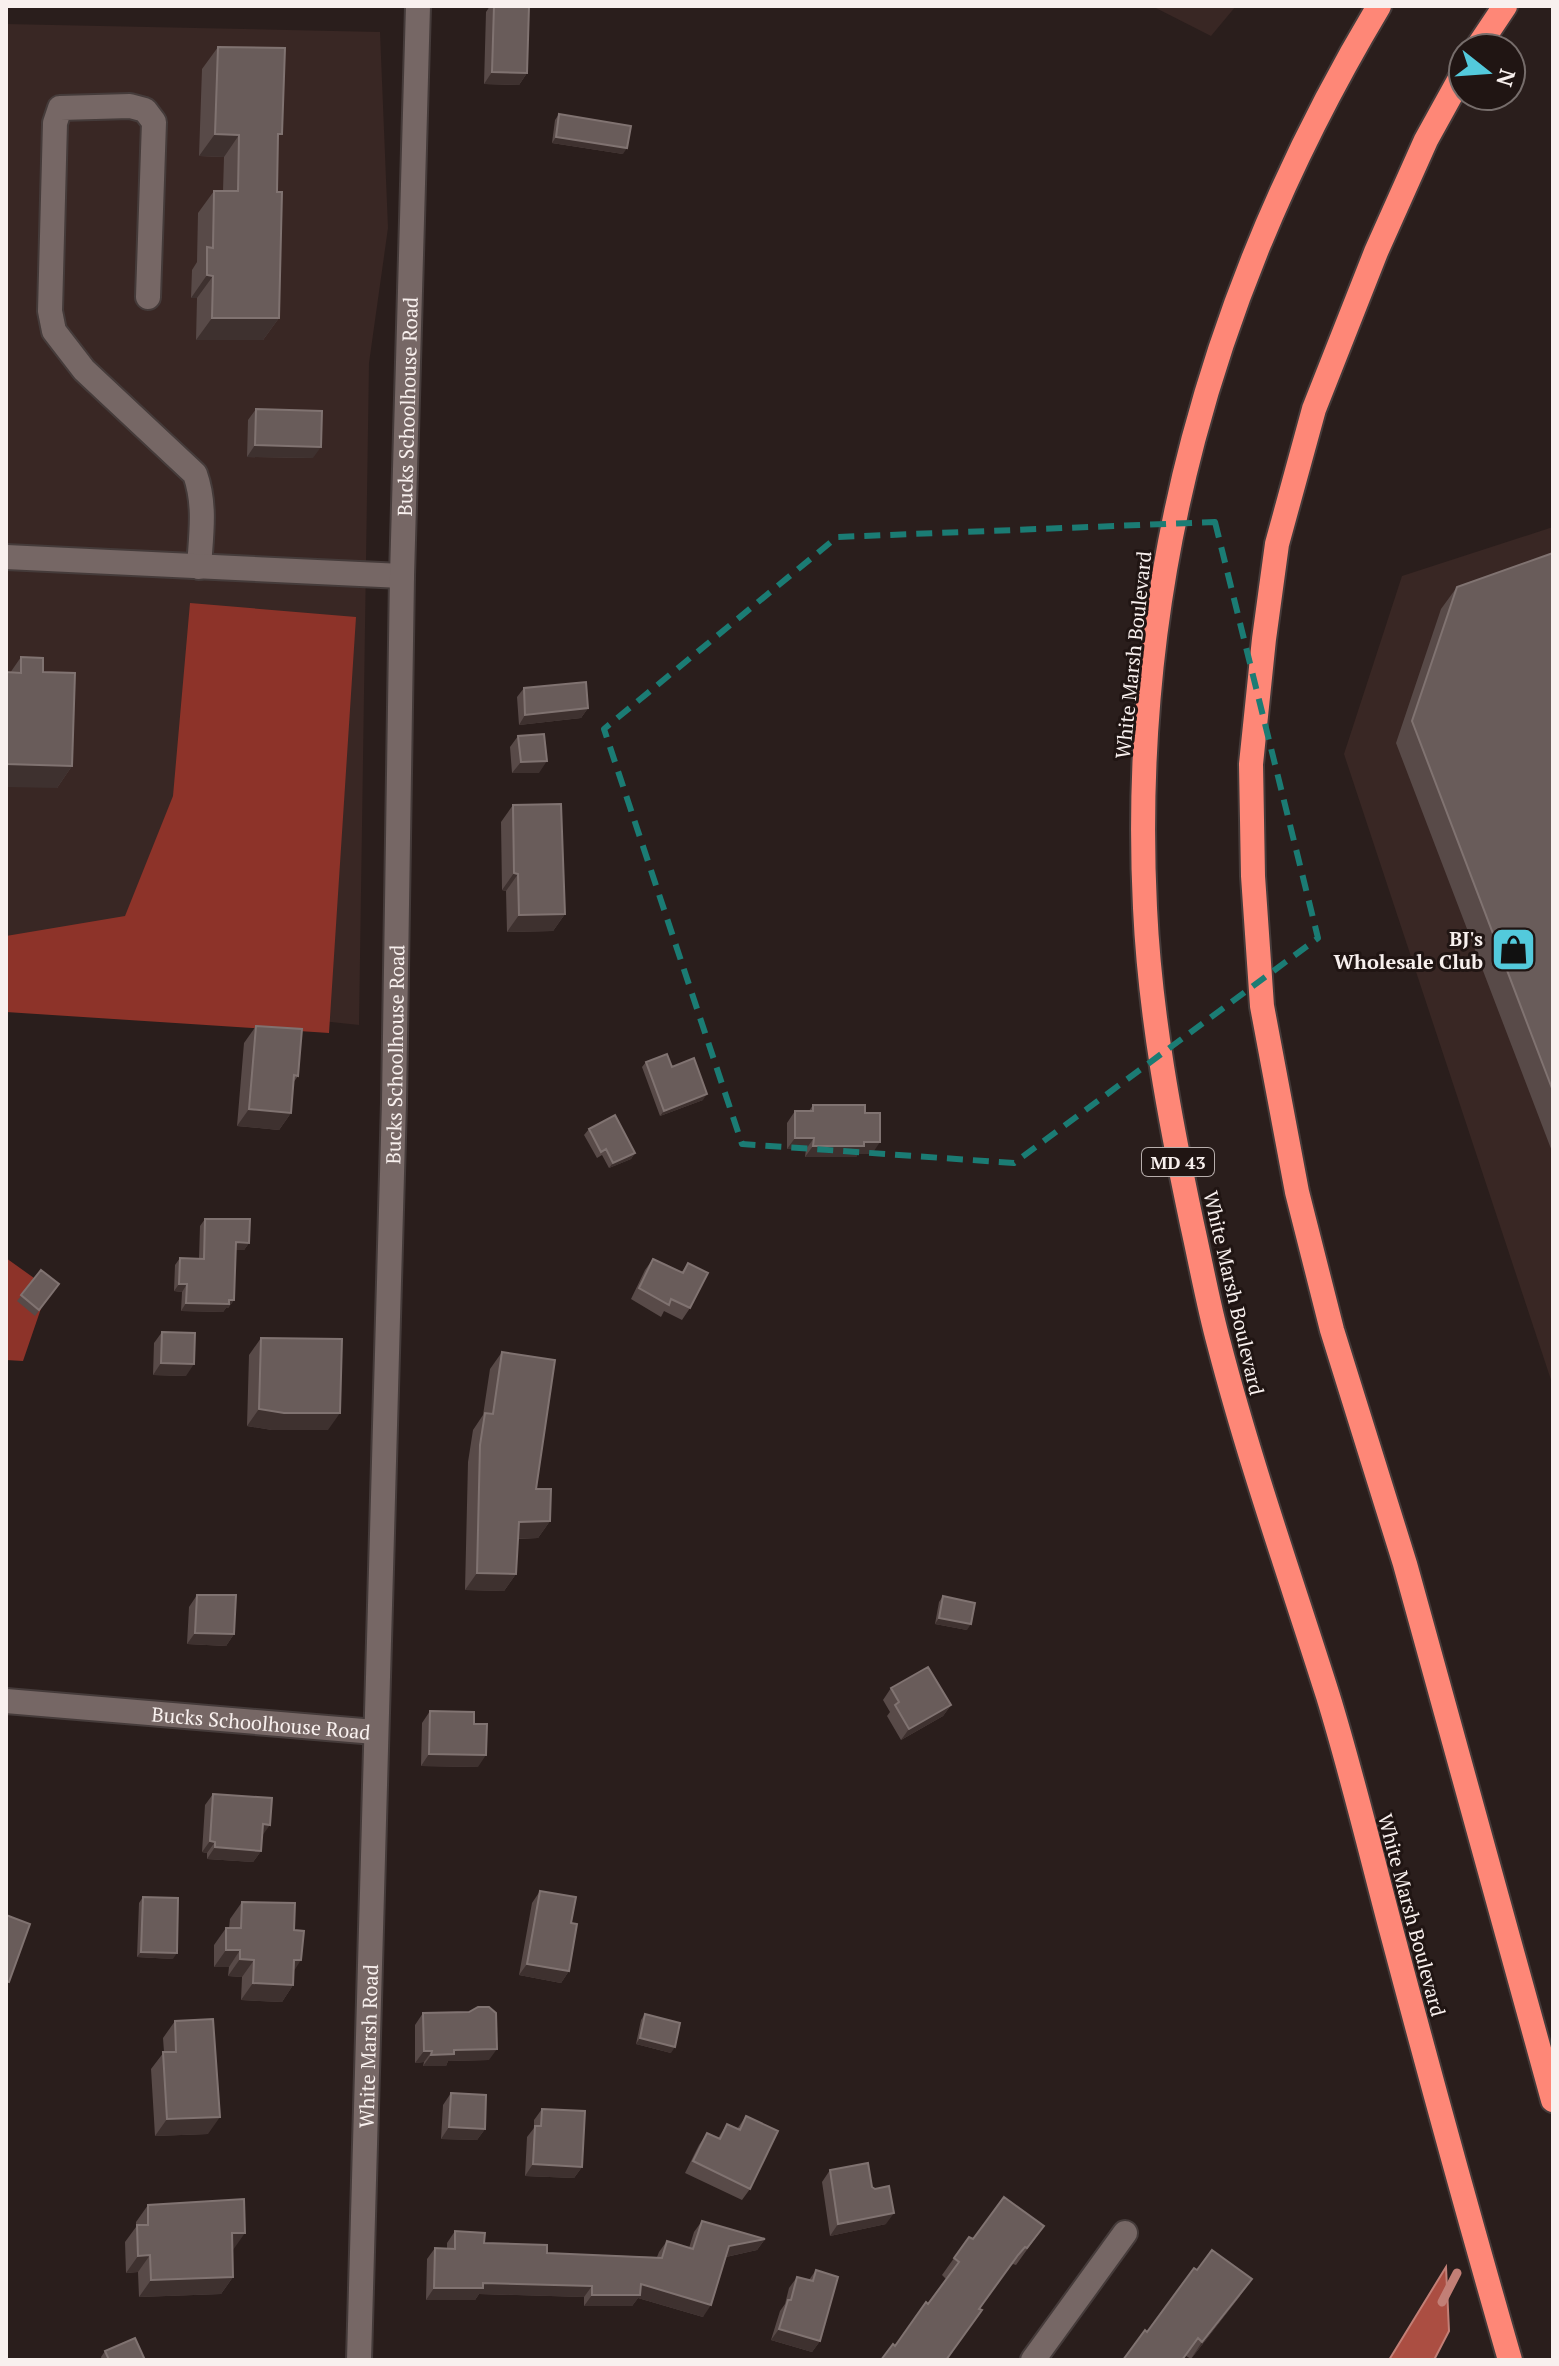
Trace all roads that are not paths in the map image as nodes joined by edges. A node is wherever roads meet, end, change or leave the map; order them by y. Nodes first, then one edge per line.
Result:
1 (418, 6) edge
2 (1379, 6) edge
3 (1505, 6) edge
4 (1488, 32) edge
5 (1447, 102) edge
6 (148, 297) dead end
7 (6, 557) edge
8 (199, 567) junction
9 (402, 576) junction
10 (6, 1701) edge
11 (375, 1732) junction
12 (1553, 2100) edge
13 (1125, 2233) dead end
14 (359, 2360) edge
15 (1033, 2360) edge
16 (1510, 2360) edge

1 - 9 street, Bucks Schoolhouse Road
2 - 16 highway, White Marsh Boulevard / MD 43
3 - 4 highway
5 - 12 highway
6 - 8 street
7 - 8 street
8 - 9 street
9 - 11 street, Bucks Schoolhouse Road
10 - 11 street, Bucks Schoolhouse Road
11 - 14 street, White Marsh Road
13 - 15 street

